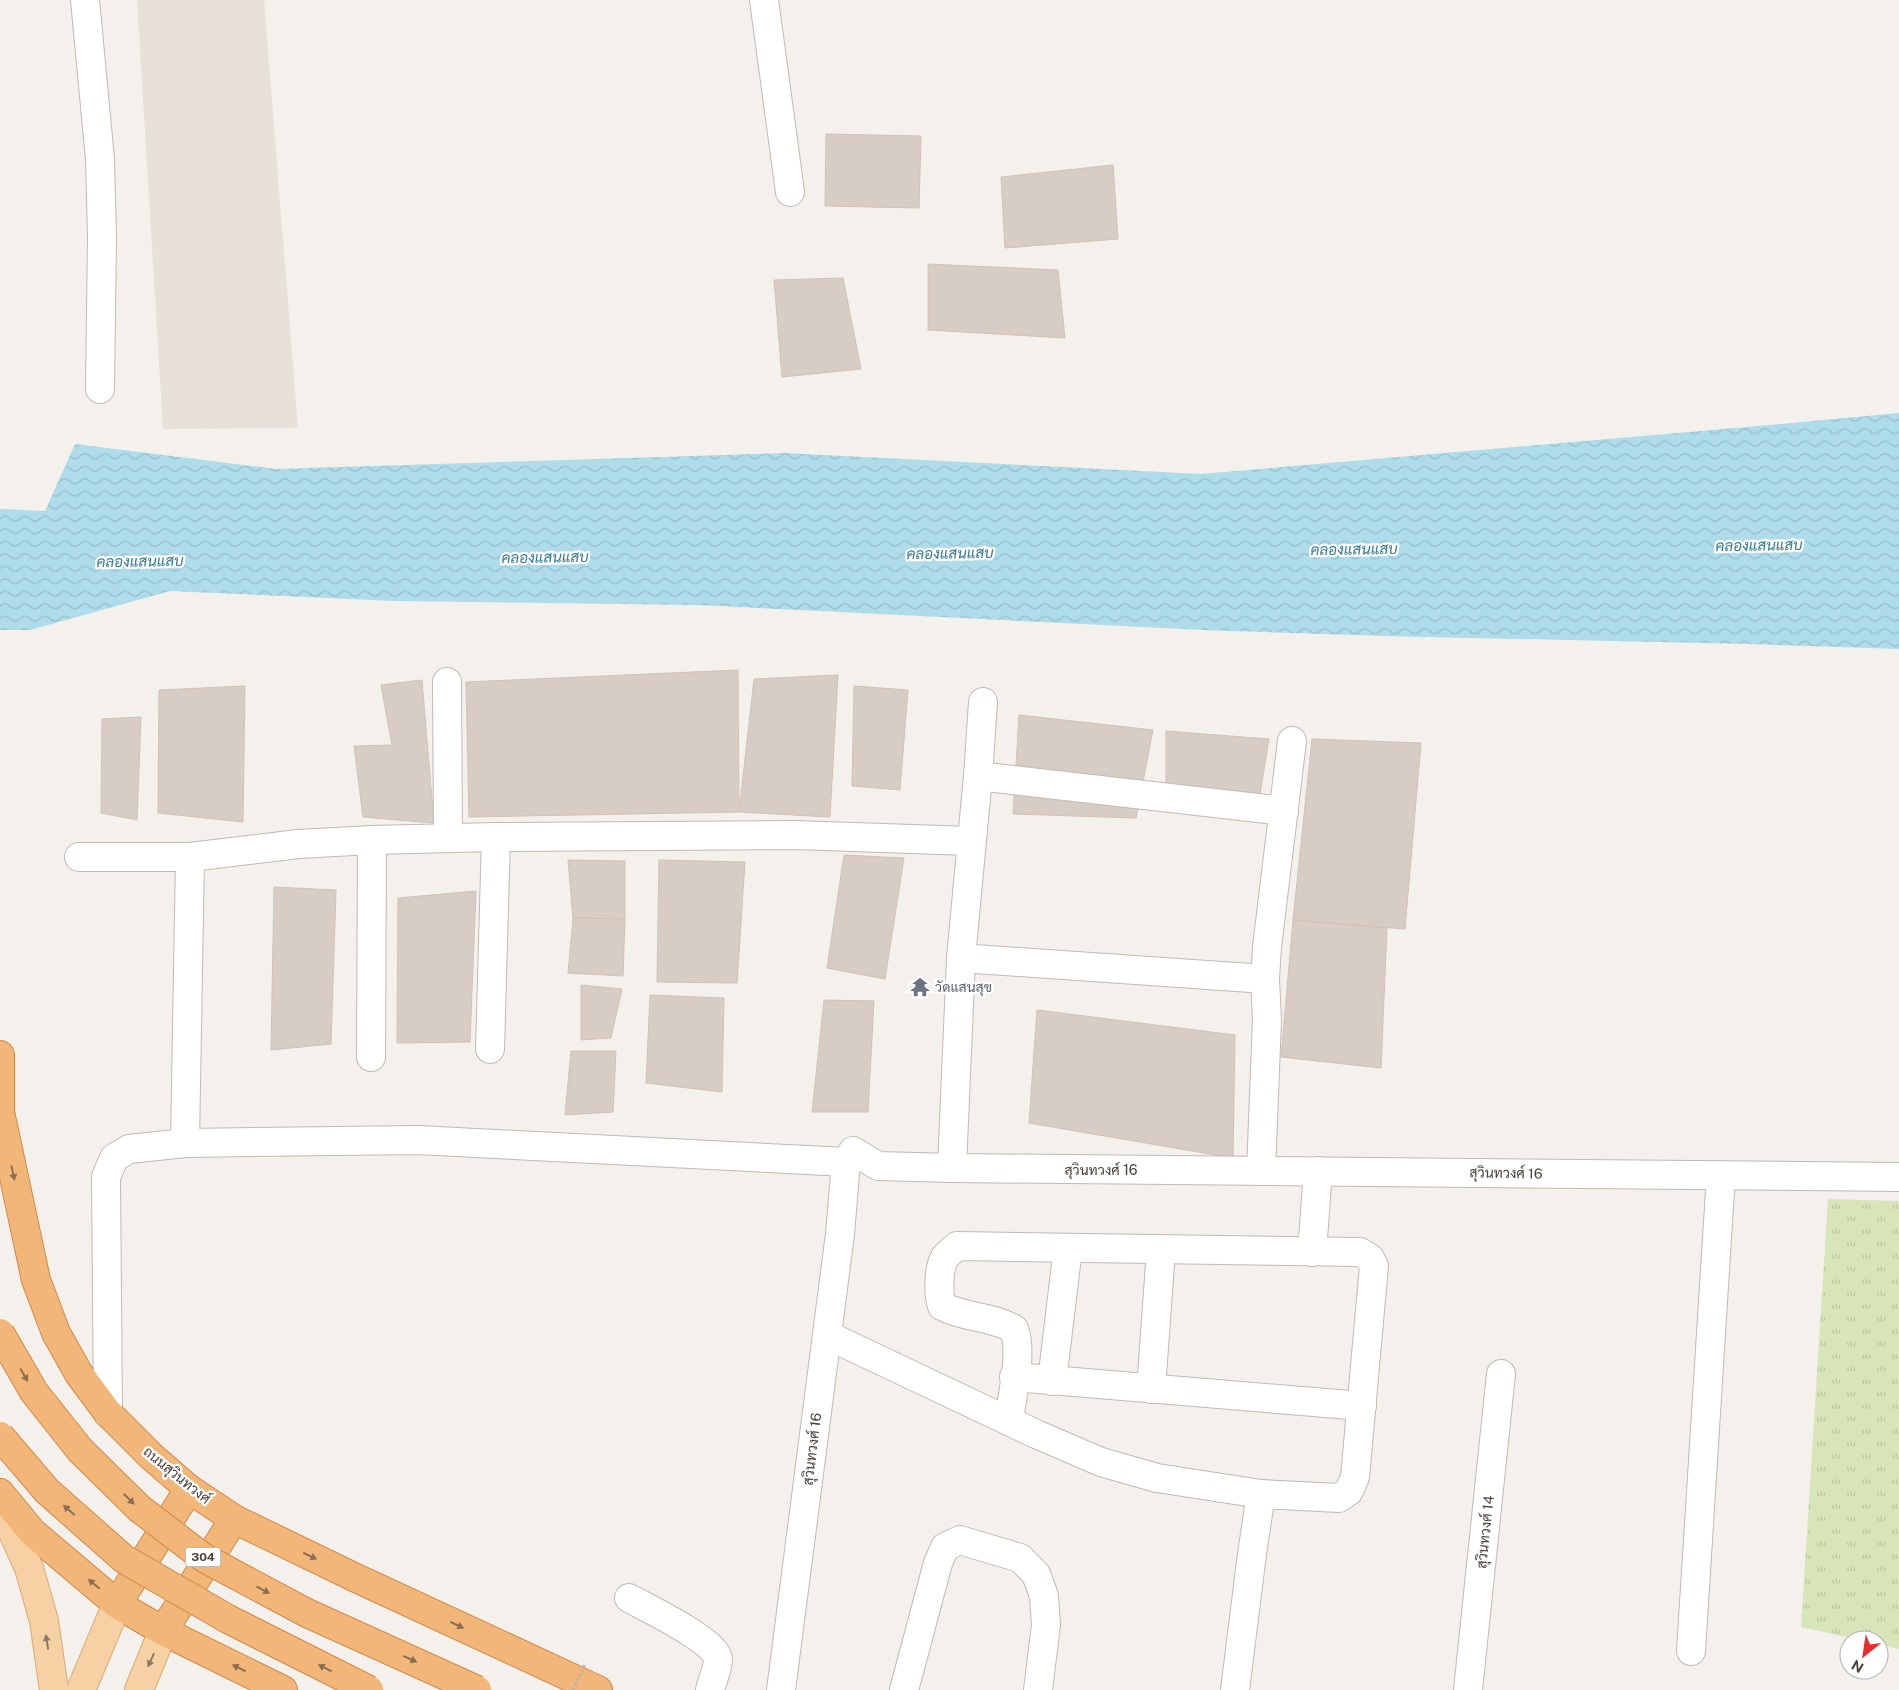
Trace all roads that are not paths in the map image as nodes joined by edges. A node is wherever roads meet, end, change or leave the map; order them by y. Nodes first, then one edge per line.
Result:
1 (85, 0) edge
2 (764, 0) edge
3 (790, 192) dead end
4 (100, 389) dead end
5 (447, 682) dead end
6 (983, 702) dead end
7 (1292, 741) dead end
8 (978, 776) junction
9 (1284, 811) junction
10 (496, 837) junction
11 (448, 838) junction
12 (372, 840) junction
13 (971, 841) junction
14 (79, 857) dead end
15 (190, 857) junction
16 (961, 958) junction
17 (1264, 979) junction
18 (490, 1049) dead end
19 (0, 1055) edge
20 (371, 1056) dead end
21 (185, 1143) junction
22 (846, 1162) junction
23 (952, 1168) junction
24 (1261, 1171) junction
25 (1318, 1171) junction
26 (1722, 1175) junction
27 (1899, 1177) edge
28 (1068, 1248) junction
29 (1161, 1250) junction
30 (1312, 1252) junction
31 (0, 1333) edge
32 (827, 1334) junction
33 (1501, 1374) dead end
34 (1014, 1377) junction
35 (1052, 1381) junction
36 (1151, 1389) junction
37 (1362, 1406) junction
38 (108, 1413) junction
39 (1009, 1421) junction
40 (0, 1436) edge
41 (188, 1489) junction
42 (0, 1493) edge
43 (1261, 1494) junction
44 (0, 1504) edge
45 (234, 1519) junction
46 (629, 1598) dead end
47 (117, 1604) junction
48 (163, 1631) junction
49 (1691, 1652) dead end
50 (54, 1690) edge
51 (80, 1690) edge
52 (139, 1690) edge
53 (283, 1690) edge
54 (369, 1690) edge
55 (477, 1690) edge
56 (598, 1690) edge
57 (710, 1690) edge
58 (781, 1690) edge
59 (904, 1690) edge
60 (1038, 1690) edge
61 (1235, 1690) edge
62 (1468, 1690) edge

1 - 4 street
2 - 3 street
5 - 11 street
6 - 8 street
7 - 9 street
8 - 9 street
8 - 13 street
9 - 17 street
10 - 11 street
10 - 13 street
10 - 18 street
11 - 12 street
12 - 15 street
12 - 20 street
13 - 16 street
14 - 15 street
15 - 21 street
16 - 17 street
16 - 23 street
17 - 24 street
19 -> 38 highway, ถนนสุวินทวงศ์
21 - 22 street
21 - 38 street
22 - 23 street, สุวินทวงศ์ 16
22 - 32 street, สุวินทวงศ์ 16
23 - 24 street, สุวินทวงศ์ 16
24 - 25 street, สุวินทวงศ์ 16
25 - 26 street, สุวินทวงศ์ 16
25 - 30 street
26 - 27 street, สุวินทวงศ์ 16
26 - 49 street
28 - 29 street
28 - 34 street
28 - 35 street
29 - 30 street
29 - 36 street
30 - 37 street
31 -> 55 highway, 304, bridge
32 - 39 street
32 - 58 street, สุวินทวงศ์ 16
33 - 62 street, สุวินทวงศ์ 14
34 - 35 street
34 - 39 street
35 - 36 street
36 - 37 street
37 - 43 street
38 - 41 highway, ถนนสุวินทวงศ์
39 - 43 street
54 -> 40 highway, bridge
41 - 45 highway, ถนนสุวินทวงศ์
41 - 47 highway
47 -> 42 highway
43 - 61 street
50 -> 44 main road
45 - 48 highway
45 -> 56 highway, ถนนสุวินทวงศ์
46 - 57 street
47 - 48 highway
47 - 51 main road
48 -> 52 main road
53 -> 48 highway
59 - 60 street

